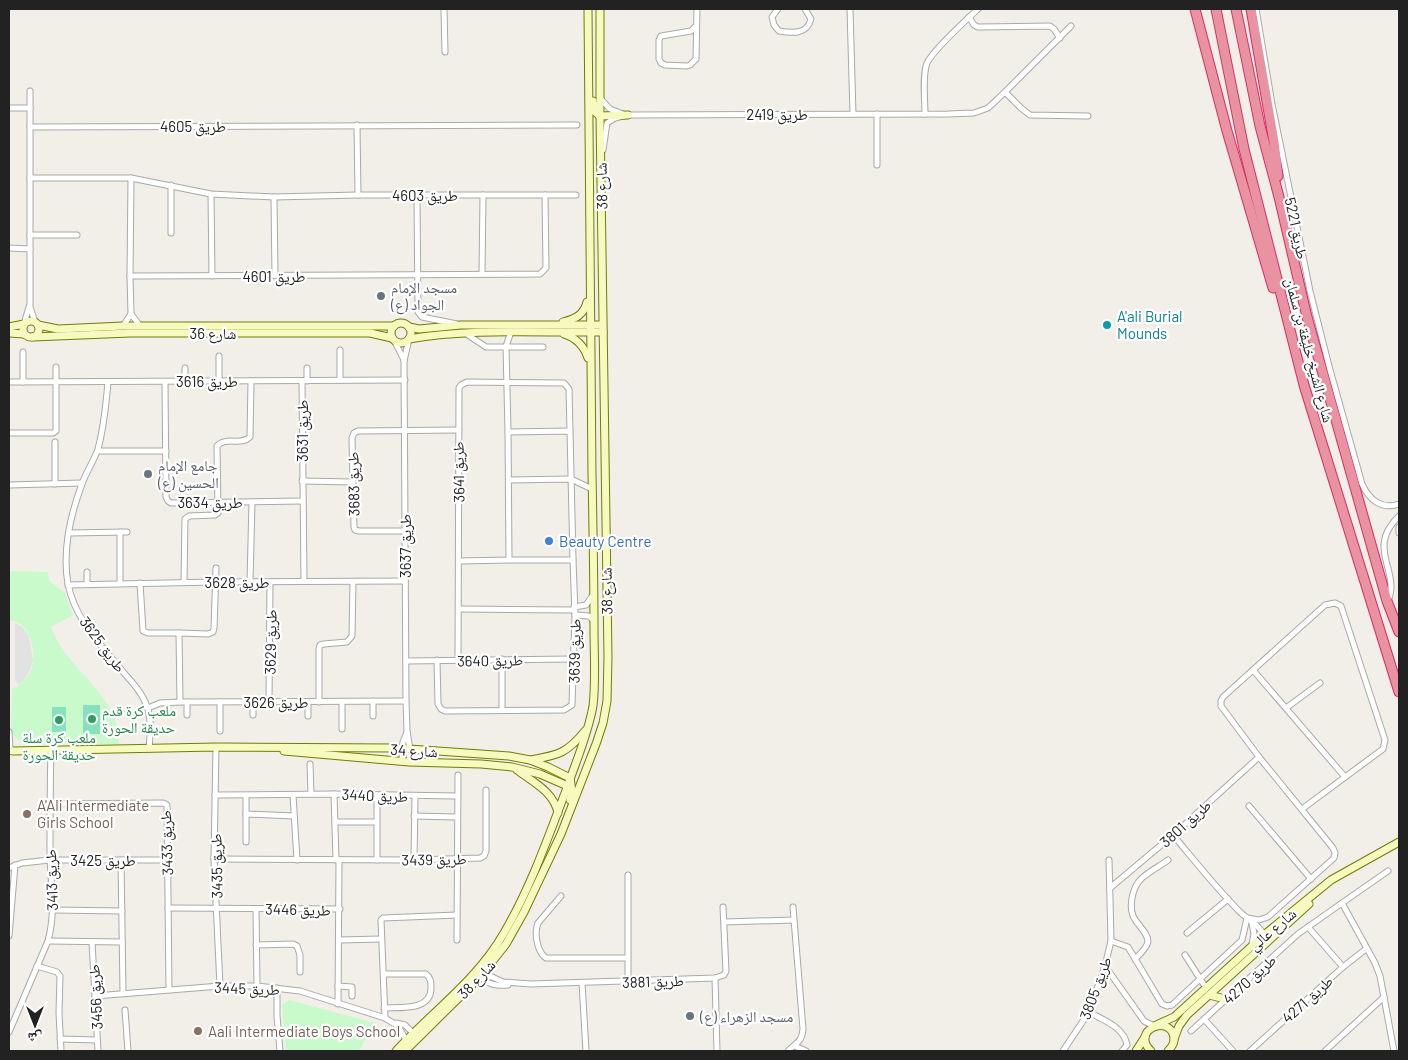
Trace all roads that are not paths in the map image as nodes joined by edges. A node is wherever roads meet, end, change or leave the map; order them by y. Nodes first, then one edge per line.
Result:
1 (444, 9) edge
2 (588, 9) edge
3 (600, 9) edge
4 (697, 9) edge
5 (778, 9) edge
6 (805, 9) edge
7 (850, 9) edge
8 (978, 9) edge
9 (1195, 9) edge
10 (1216, 9) edge
11 (1236, 9) edge
12 (1251, 9) edge
13 (1256, 9) edge
14 (969, 17) junction
15 (696, 26) junction
16 (1071, 26) dead end
17 (1060, 38) junction
18 (445, 52) dead end
19 (588, 54) junction
20 (30, 91) dead end
21 (1006, 92) junction
22 (600, 98) junction
23 (9, 108) edge
24 (30, 108) junction
25 (853, 114) junction
26 (877, 114) junction
27 (926, 114) junction
28 (628, 115) junction
29 (600, 116) junction
30 (1088, 116) dead end
31 (357, 125) junction
32 (577, 125) dead end
33 (30, 127) junction
34 (877, 165) dead end
35 (601, 175) junction
36 (30, 178) junction
37 (131, 178) junction
38 (171, 185) junction
39 (211, 194) junction
40 (358, 195) junction
41 (417, 195) junction
42 (483, 195) junction
43 (545, 195) junction
44 (576, 195) dead end
45 (1280, 196) junction
46 (274, 197) junction
47 (171, 233) dead end
48 (30, 235) junction
49 (77, 235) dead end
50 (9, 248) edge
51 (30, 249) junction
52 (418, 274) junction
53 (482, 274) junction
54 (130, 276) junction
55 (212, 276) junction
56 (274, 276) junction
57 (589, 297) junction
58 (30, 306) junction
59 (131, 314) junction
60 (24, 324) junction
61 (37, 324) junction
62 (589, 324) junction
63 (461, 325) junction
64 (122, 326) junction
65 (140, 326) junction
66 (394, 326) junction
67 (9, 327) edge
68 (409, 327) junction
69 (556, 328) junction
70 (603, 328) junction
71 (511, 332) junction
72 (9, 333) edge
73 (465, 333) junction
74 (590, 333) junction
75 (24, 334) junction
76 (34, 336) junction
77 (393, 339) junction
78 (409, 339) junction
79 (506, 346) junction
80 (543, 347) dead end
81 (340, 350) dead end
82 (23, 352) dead end
83 (219, 356) dead end
84 (404, 361) junction
85 (590, 365) junction
86 (56, 368) dead end
87 (185, 368) dead end
88 (306, 368) dead end
89 (340, 380) junction
90 (405, 380) junction
91 (185, 381) junction
92 (219, 381) junction
93 (251, 381) junction
94 (305, 381) junction
95 (9, 382) edge
96 (23, 382) junction
97 (56, 382) junction
98 (108, 382) junction
99 (165, 382) junction
100 (507, 382) junction
101 (1304, 385) junction
102 (406, 430) junction
103 (458, 430) junction
104 (570, 431) junction
105 (508, 432) junction
106 (9, 434) edge
107 (55, 442) dead end
108 (98, 451) junction
109 (166, 451) junction
110 (571, 479) junction
111 (509, 480) junction
112 (302, 481) junction
113 (353, 482) junction
114 (82, 483) junction
115 (55, 484) junction
116 (9, 485) edge
117 (592, 489) junction
118 (302, 501) junction
119 (218, 502) junction
120 (252, 502) junction
121 (1399, 504) edge
122 (1399, 516) edge
123 (1399, 527) edge
124 (405, 531) junction
125 (120, 532) junction
126 (127, 532) dead end
127 (68, 533) junction
128 (1399, 533) edge
129 (459, 560) junction
130 (509, 560) junction
131 (573, 560) junction
132 (216, 568) dead end
133 (86, 572) dead end
134 (304, 581) junction
135 (405, 581) junction
136 (184, 582) junction
137 (216, 582) junction
138 (250, 582) junction
139 (270, 582) junction
140 (353, 582) junction
141 (120, 583) junction
142 (140, 583) junction
143 (87, 584) junction
144 (68, 585) junction
145 (594, 592) junction
146 (1388, 601) junction
147 (460, 610) junction
148 (574, 610) junction
149 (594, 621) junction
150 (1399, 632) edge
151 (179, 633) junction
152 (574, 659) junction
153 (437, 660) junction
154 (458, 660) junction
155 (502, 660) junction
156 (406, 661) junction
157 (1254, 670) junction
158 (1320, 683) dead end
159 (1399, 692) edge
160 (373, 701) junction
161 (406, 701) junction
162 (180, 702) junction
163 (187, 702) junction
164 (220, 702) junction
165 (253, 702) junction
166 (269, 702) junction
167 (308, 702) junction
168 (319, 702) junction
169 (342, 702) junction
170 (148, 708) junction
171 (1286, 708) junction
172 (502, 710) junction
173 (187, 715) dead end
174 (253, 715) dead end
175 (308, 716) dead end
176 (373, 716) dead end
177 (589, 726) junction
178 (342, 729) dead end
179 (220, 731) dead end
180 (9, 732) edge
181 (216, 747) junction
182 (244, 747) junction
183 (149, 749) junction
184 (9, 750) edge
185 (50, 750) junction
186 (407, 750) junction
187 (1259, 757) junction
188 (530, 760) junction
189 (405, 762) junction
190 (310, 764) dead end
191 (512, 767) junction
192 (458, 775) dead end
193 (1345, 777) junction
194 (570, 778) junction
195 (582, 781) junction
196 (570, 786) junction
197 (486, 790) dead end
198 (311, 794) junction
199 (334, 794) junction
200 (215, 795) junction
201 (293, 795) junction
202 (376, 795) junction
203 (246, 796) junction
204 (415, 796) junction
205 (457, 796) junction
206 (50, 804) junction
207 (1249, 806) dead end
208 (1302, 809) junction
209 (558, 813) junction
210 (246, 814) junction
211 (294, 816) junction
212 (414, 816) junction
213 (456, 818) junction
214 (335, 822) junction
215 (376, 822) junction
216 (561, 834) junction
217 (1173, 835) junction
218 (246, 842) dead end
219 (1399, 843) edge
220 (214, 859) junction
221 (457, 859) junction
222 (50, 860) junction
223 (121, 860) junction
224 (168, 860) junction
225 (297, 860) junction
226 (338, 860) junction
227 (377, 860) junction
228 (414, 860) junction
229 (1109, 860) dead end
230 (1168, 860) dead end
231 (15, 865) junction
232 (9, 868) edge
233 (1388, 872) dead end
234 (628, 875) dead end
235 (1311, 878) junction
236 (1110, 888) junction
237 (562, 896) dead end
238 (1228, 900) junction
239 (1342, 903) junction
240 (723, 907) dead end
241 (793, 907) dead end
242 (168, 908) junction
243 (217, 908) junction
244 (256, 909) junction
245 (340, 909) junction
246 (54, 910) junction
247 (122, 911) junction
248 (457, 915) junction
249 (1246, 918) junction
250 (794, 920) junction
251 (724, 922) junction
252 (1252, 923) junction
253 (1308, 927) junction
254 (1187, 933) dead end
255 (1264, 935) junction
256 (9, 936) edge
257 (381, 939) junction
258 (339, 940) junction
259 (457, 940) dead end
260 (48, 941) junction
261 (1111, 941) junction
262 (92, 942) junction
263 (122, 942) junction
264 (1264, 944) junction
265 (256, 945) junction
266 (1252, 946) junction
267 (1366, 949) junction
268 (1185, 955) dead end
269 (627, 958) junction
270 (1135, 959) junction
271 (484, 961) junction
272 (37, 966) junction
273 (1106, 966) junction
274 (1342, 967) junction
275 (300, 972) dead end
276 (482, 973) junction
277 (384, 974) junction
278 (471, 976) junction
279 (716, 978) junction
280 (1201, 980) junction
281 (628, 982) junction
282 (582, 983) junction
283 (220, 986) junction
284 (257, 986) junction
285 (338, 986) junction
286 (277, 988) junction
287 (169, 990) junction
288 (1207, 991) junction
289 (123, 993) junction
290 (95, 996) junction
291 (352, 996) dead end
292 (1384, 997) junction
293 (1225, 999) junction
294 (338, 1004) junction
295 (384, 1008) junction
296 (125, 1010) dead end
297 (1089, 1012) junction
298 (385, 1018) junction
299 (1204, 1019) junction
300 (1144, 1020) junction
301 (393, 1022) junction
302 (1154, 1026) junction
303 (9, 1030) edge
304 (1191, 1031) dead end
305 (413, 1033) junction
306 (1145, 1037) junction
307 (1174, 1039) junction
308 (60, 1040) junction
309 (97, 1040) junction
310 (410, 1041) junction
311 (795, 1046) junction
312 (1124, 1050) edge
313 (61, 1051) edge
314 (98, 1051) edge
315 (128, 1051) edge
316 (280, 1051) edge
317 (396, 1051) edge
318 (405, 1051) edge
319 (586, 1051) edge
320 (717, 1051) edge
321 (788, 1051) edge
322 (806, 1051) edge
323 (1063, 1051) edge
324 (1136, 1051) edge
325 (1151, 1051) edge
326 (1168, 1051) edge
327 (1176, 1051) edge
328 (1233, 1051) edge
329 (1250, 1051) edge
330 (1325, 1051) edge
331 (1394, 1051) edge

1 - 18 street
2 - 19 street, شارع 38
3 - 22 street, شارع 38
4 - 15 street
5 - 6 street
7 - 25 street
8 - 14 street
9 - 101 highway
10 - 101 highway, شارع الشيخ خليفة بن سلمان
11 - 45 highway, شارع الشيخ خليفة بن سلمان
12 - 45 highway
13 - 121 street, طريق 5221
14 - 17 street
14 - 27 street
15 - 15 street
16 - 17 street, طريق 2419
17 - 21 street, طريق 2419
19 - 29 street
19 - 57 street, شارع 38
20 - 24 street
21 - 27 street, طريق 2419
21 - 30 street
22 - 28 street, طريق 2419
22 - 29 street, شارع 38
23 - 24 street
24 - 33 street
25 - 26 street, طريق 2419
25 - 28 street, طريق 2419
26 - 27 street, طريق 2419
26 - 34 street
28 - 29 street
28 - 35 street, طريق 2419
29 - 35 street, شارع 38
31 - 32 street, طريق 4605
31 - 33 street, طريق 4605
31 - 40 street
33 - 36 street
35 - 70 street, شارع 38
36 - 37 street, طريق 4603
36 - 48 street
37 - 38 street, طريق 4603
37 - 54 street
38 - 39 street, طريق 4603
38 - 47 street
39 - 46 street, طريق 4603
39 - 55 street
40 - 41 street, طريق 4603
40 - 46 street, طريق 4603
41 - 42 street, طريق 4603
41 - 52 street
42 - 43 street, طريق 4603
42 - 53 street
43 - 44 street, طريق 4603
43 - 53 street, طريق 4601
45 - 146 highway, شارع الشيخ خليفة بن سلمان
46 - 56 street
48 - 49 street
48 - 51 street
50 - 51 street
51 - 58 street
52 - 53 street, طريق 4601
52 - 56 street, طريق 4601
52 - 63 street
54 - 55 street, طريق 4601
54 - 59 street
55 - 56 street, طريق 4601
57 - 62 street, شارع 38
57 - 69 street
58 - 60 street
58 - 61 street
59 - 64 street
59 - 65 street
60 - 61 street
60 - 67 street
60 - 75 street
61 - 64 street, شارع 36
61 - 76 street
62 - 69 street
62 - 70 street
62 - 74 street, شارع 38
63 - 68 street
63 - 69 street
64 - 65 street, شارع 36
65 - 66 street, شارع 36
66 - 68 street
66 - 77 street
68 - 78 street
69 - 71 street
69 - 74 street
69 - 85 street
70 - 74 street
70 - 195 street, شارع 38
71 - 73 street
71 - 79 street
72 - 75 street
73 - 78 street
73 - 79 street
74 - 85 street, شارع 38
75 - 76 street
76 - 77 street, شارع 36
77 - 78 street
77 - 84 street, طريق 3637
78 - 84 street, طريق 3637
79 - 80 street
79 - 100 street
81 - 89 street
82 - 96 street
83 - 92 street
84 - 90 street, طريق 3637
85 - 117 street, شارع 38
86 - 97 street
87 - 91 street
88 - 94 street, طريق 3631
89 - 90 street, طريق 3616
89 - 94 street, طريق 3616
90 - 102 street, طريق 3637
91 - 92 street, طريق 3616
91 - 99 street, طريق 3616
92 - 93 street, طريق 3616
93 - 94 street, طريق 3616
93 - 119 street
94 - 112 street, طريق 3631
95 - 96 street, طريق 3616
96 - 97 street, طريق 3616
97 - 98 street, طريق 3616
97 - 106 street
98 - 99 street, طريق 3616
98 - 108 street, طريق 3625
99 - 109 street, طريق 3634
100 - 103 street, طريق 3641
100 - 104 street, طريق 3641
100 - 105 street
101 - 159 highway, شارع الشيخ خليفة بن سلمان
102 - 103 street, طريق 3683
102 - 113 street, طريق 3683
102 - 124 street, طريق 3637
103 - 129 street, طريق 3641
104 - 105 street
104 - 110 street
105 - 111 street
107 - 115 street
108 - 109 street
108 - 114 street, طريق 3625
109 - 119 street, طريق 3634
110 - 111 street
110 - 117 street
110 - 131 street
111 - 130 street
112 - 113 street, طريق 3631
112 - 118 street, طريق 3631
113 - 124 street, طريق 3683
114 - 115 street
114 - 127 street, طريق 3625
115 - 116 street
117 - 145 street, شارع 38
118 - 120 street, طريق 3634
118 - 134 street, طريق 3631
119 - 120 street, طريق 3634
119 - 136 street
120 - 138 street, طريق 3634
122 - 146 street
123 - 128 street
124 - 135 street, طريق 3637
125 - 126 street
125 - 127 street
125 - 141 street
127 - 144 street, طريق 3625
129 - 130 street
129 - 147 street, طريق 3641
130 - 131 street
131 - 148 street
132 - 137 street
133 - 143 street
134 - 139 street, طريق 3628
134 - 140 street, طريق 3628
135 - 140 street, طريق 3628
135 - 156 street, طريق 3637
136 - 137 street, طريق 3628
136 - 142 street, طريق 3628
137 - 138 street, طريق 3628
137 - 151 street
138 - 139 street, طريق 3628
139 - 166 street, طريق 3629
140 - 168 street
141 - 142 street, طريق 3628
141 - 143 street, طريق 3628
142 - 151 street
143 - 144 street, طريق 3628
144 - 170 street, طريق 3625
145 - 148 street
145 - 149 street, شارع 38
146 - 150 highway, شارع الشيخ خليفة بن سلمان
147 - 148 street, طريق 3639
147 - 154 street, طريق 3641
148 - 149 street
148 - 152 street, طريق 3639
149 - 177 street, شارع 38
151 - 162 street
152 - 155 street, طريق 3640
152 - 172 street, طريق 3639
153 - 154 street, طريق 3640
153 - 156 street, طريق 3640
153 - 172 street, طريق 3639
154 - 155 street, طريق 3640
155 - 172 street
156 - 161 street, طريق 3637
157 - 171 street
157 - 187 street
157 - 193 street
158 - 171 street
160 - 161 street, طريق 3626
160 - 169 street, طريق 3626
160 - 176 street
161 - 186 street, طريق 3637
162 - 163 street, طريق 3626
162 - 170 street, طريق 3626
163 - 164 street, طريق 3626
163 - 173 street
164 - 165 street, طريق 3626
164 - 179 street
165 - 166 street, طريق 3626
165 - 174 street
166 - 167 street, طريق 3626
167 - 168 street, طريق 3626
167 - 175 street
168 - 169 street, طريق 3626
169 - 178 street
170 - 183 street, طريق 3625
171 - 193 street
177 - 188 street
177 - 194 street, شارع 38
180 - 184 street
181 - 182 street, شارع 34
181 - 183 street, شارع 34
181 - 200 street, طريق 3435
182 - 186 street, شارع 34
182 - 189 street, شارع 34
183 - 185 street, شارع 34
184 - 185 street, شارع 34
185 - 206 street, طريق 3413
186 - 188 street, شارع 34
186 - 189 street, طريق 3637
187 - 208 street
187 - 217 street, طريق 3801
188 - 194 street, شارع 34
189 - 191 street, شارع 34
190 - 198 street
191 - 196 street, شارع 34
191 - 209 street
192 - 205 street
193 - 208 street
194 - 196 street
195 - 196 street
195 - 216 street, شارع 38
196 - 209 street, شارع 38
196 - 216 street
197 - 221 street, طريق 3439
198 - 199 street, طريق 3440
198 - 201 street, طريق 3440
199 - 202 street, طريق 3440
199 - 214 street
200 - 203 street, طريق 3440
200 - 220 street, طريق 3435
201 - 203 street, طريق 3440
201 - 211 street
202 - 204 street, طريق 3440
202 - 215 street
203 - 210 street
204 - 205 street, طريق 3440
204 - 212 street
205 - 213 street
206 - 222 street, طريق 3413
206 - 224 street, طريق 3433
207 - 235 street
208 - 235 street
209 - 271 street, شارع 38
210 - 211 street
210 - 218 street
211 - 225 street
212 - 213 street, طريق 3440
212 - 228 street
213 - 221 street
214 - 215 street
214 - 226 street
215 - 227 street
216 - 276 street, شارع 38
217 - 236 street, طريق 3801
217 - 238 street
219 - 255 street, شارع عالي
219 - 264 street, شارع عالي
220 - 225 street, طريق 3439
220 - 243 street, طريق 3435
221 - 228 street, طريق 3439
221 - 248 street
222 - 223 street, طريق 3425
222 - 231 street, طريق 3425
222 - 246 street, طريق 3413
223 - 224 street, طريق 3425
223 - 247 street
224 - 242 street, طريق 3433
225 - 226 street, طريق 3439
226 - 227 street, طريق 3439
226 - 245 street
227 - 228 street, طريق 3439
229 - 236 street, طريق 3805
230 - 270 street
231 - 232 street, طريق 3425
231 - 256 street
233 - 239 street
234 - 269 street
235 - 249 street
236 - 261 street, طريق 3805
237 - 269 street
238 - 249 street
238 - 254 street
239 - 253 street, طريق 4270
239 - 267 street
240 - 251 street
241 - 250 street
242 - 243 street
242 - 287 street, طريق 3433
243 - 244 street, طريق 3446
243 - 283 street, طريق 3435
244 - 245 street, طريق 3446
244 - 265 street, طريق 3446
245 - 258 street
246 - 247 street
246 - 260 street, طريق 3413
247 - 263 street
248 - 257 street
248 - 259 street
249 - 252 street
249 - 280 street
250 - 251 street
250 - 311 street
251 - 279 street
252 - 255 street
252 - 266 street
253 - 274 street
253 - 293 street, طريق 4270
255 - 264 street
255 - 266 street, شارع عالي
257 - 258 street
257 - 277 street
258 - 285 street
260 - 262 street
260 - 272 street, طريق 3413
261 - 270 street
261 - 273 street, طريق 3805
262 - 263 street
262 - 290 street, طريق 3456
263 - 289 street
264 - 288 street, شارع عالي
265 - 275 street
265 - 284 street, طريق 3446
266 - 288 street, شارع عالي
267 - 274 street, طريق 4271
267 - 292 street
268 - 280 street
269 - 281 street
270 - 280 street
271 - 276 street
271 - 278 street, شارع 38
272 - 303 street, طريق 3413
272 - 308 street
273 - 297 street, طريق 3805
273 - 300 street
274 - 329 street, طريق 4271
276 - 278 street
276 - 282 street, طريق 3881
276 - 310 street, شارع 38
277 - 295 street
277 - 295 street
278 - 305 street, شارع 38
279 - 281 street, طريق 3881
279 - 320 street
280 - 288 street
281 - 282 street, طريق 3881
282 - 319 street
283 - 284 street, طريق 3445
283 - 287 street, طريق 3445
284 - 286 street, طريق 3445
285 - 291 street
285 - 294 street
286 - 294 street, طريق 3445
286 - 316 street
287 - 289 street, طريق 3445
288 - 293 street
288 - 302 street, شارع عالي
288 - 307 street, شارع عالي
289 - 290 street, طريق 3445
290 - 309 street, طريق 3456
292 - 330 street
292 - 331 street
293 - 299 street, طريق 4270
294 - 298 street, طريق 3445
295 - 298 street
296 - 315 street
297 - 312 street
297 - 323 street, طريق 3805
298 - 301 street, طريق 3445
299 - 304 street, طريق 4270
299 - 328 street
300 - 302 street
300 - 306 street
301 - 305 street, طريق 3445
301 - 310 street
302 - 306 street
302 - 307 street
305 - 310 street
306 - 324 street
306 - 325 street
307 - 326 street, شارع عالي
307 - 327 street
308 - 309 street
308 - 313 street
309 - 314 street, طريق 3456
310 - 317 street, شارع 38
310 - 318 street, شارع 38
311 - 321 street
311 - 322 street

